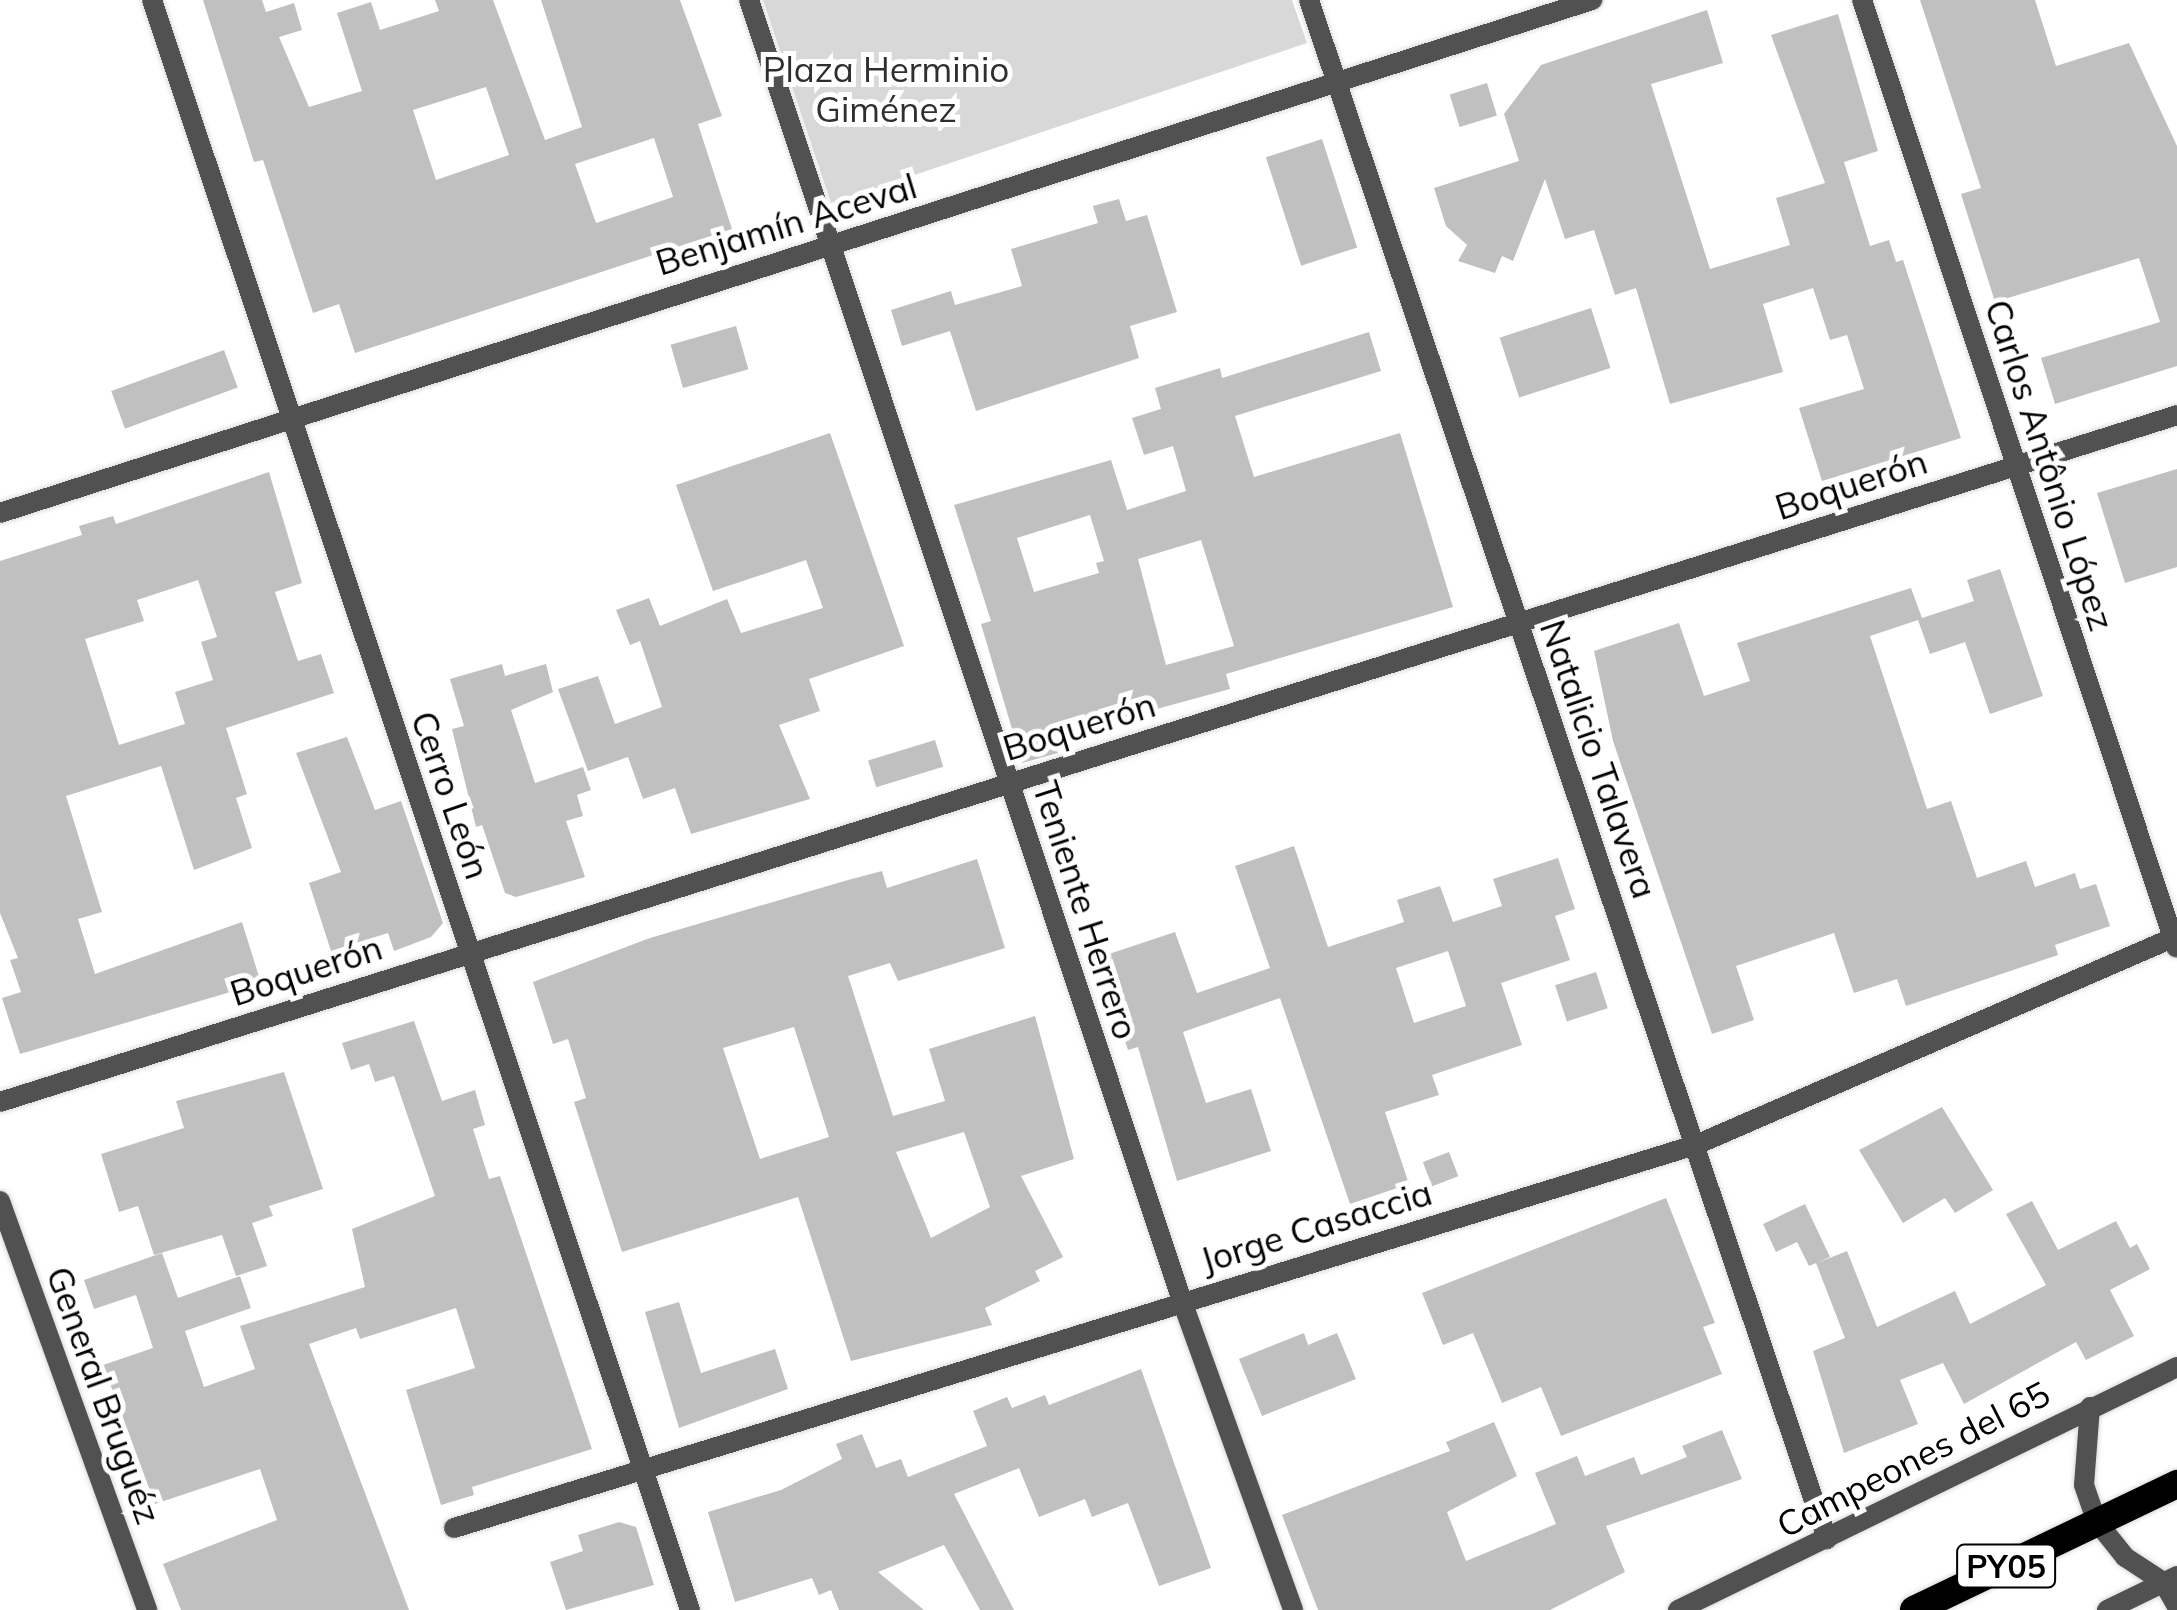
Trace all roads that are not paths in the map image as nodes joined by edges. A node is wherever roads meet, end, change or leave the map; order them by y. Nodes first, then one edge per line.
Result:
1 (152, 0) edge
2 (749, 0) edge
3 (1309, 0) edge
4 (1592, 0) edge
5 (1862, 0) edge
6 (1338, 86) junction
7 (831, 243) junction
8 (2177, 415) edge
9 (290, 416) junction
10 (2016, 465) junction
11 (0, 513) edge
12 (1518, 625) junction
13 (1009, 782) junction
14 (2176, 941) edge
15 (470, 952) junction
16 (0, 1102) edge
17 (1698, 1144) junction
18 (0, 1201) edge
19 (1182, 1300) junction
20 (2177, 1367) edge
21 (2090, 1407) junction
22 (642, 1466) junction
23 (2177, 1484) edge
24 (2098, 1522) junction
25 (454, 1528) dead end
26 (1827, 1539) junction
27 (2170, 1579) edge
28 (2177, 1606) edge
29 (146, 1610) edge
30 (690, 1610) edge
31 (1293, 1610) edge
32 (1678, 1610) edge
33 (1914, 1610) edge
34 (2107, 1610) edge

1 - 9 street, Cerro León
2 - 7 street, Teniente Herrero
3 - 6 street, Natalicio Talavera
4 - 6 street, Benjamín Aceval
5 - 10 street, Carlos Antônio López
6 - 7 street, Benjamín Aceval
6 - 12 street, Natalicio Talavera
7 - 9 street, Benjamín Aceval
7 - 13 street, Teniente Herrero
8 - 10 street, Boquerón
9 - 11 street, Benjamín Aceval
9 - 15 street, Cerro León
10 - 12 street, Boquerón
10 - 14 street, Carlos Antônio López
12 - 13 street, Boquerón
12 - 17 street, Natalicio Talavera
13 - 15 street, Boquerón
13 - 19 street, Teniente Herrero
14 - 17 street, Jorge Casaccia
15 - 16 street, Boquerón
15 - 22 street, Cerro León
17 - 19 street, Jorge Casaccia
17 - 26 street, Natalicio Talavera
18 - 29 street, General Bruguéz
19 - 22 street, Jorge Casaccia
19 - 31 street, Teniente Herrero
20 - 21 street, Campeones del 65
21 - 24 street
21 - 26 street, Campeones del 65
22 - 25 street, Jorge Casaccia
22 - 30 street, Cerro León
23 - 24 highway, PY05
24 - 27 street
24 - 33 highway, PY05
26 - 32 street, Campeones del 65
27 - 28 street
27 - 34 street

